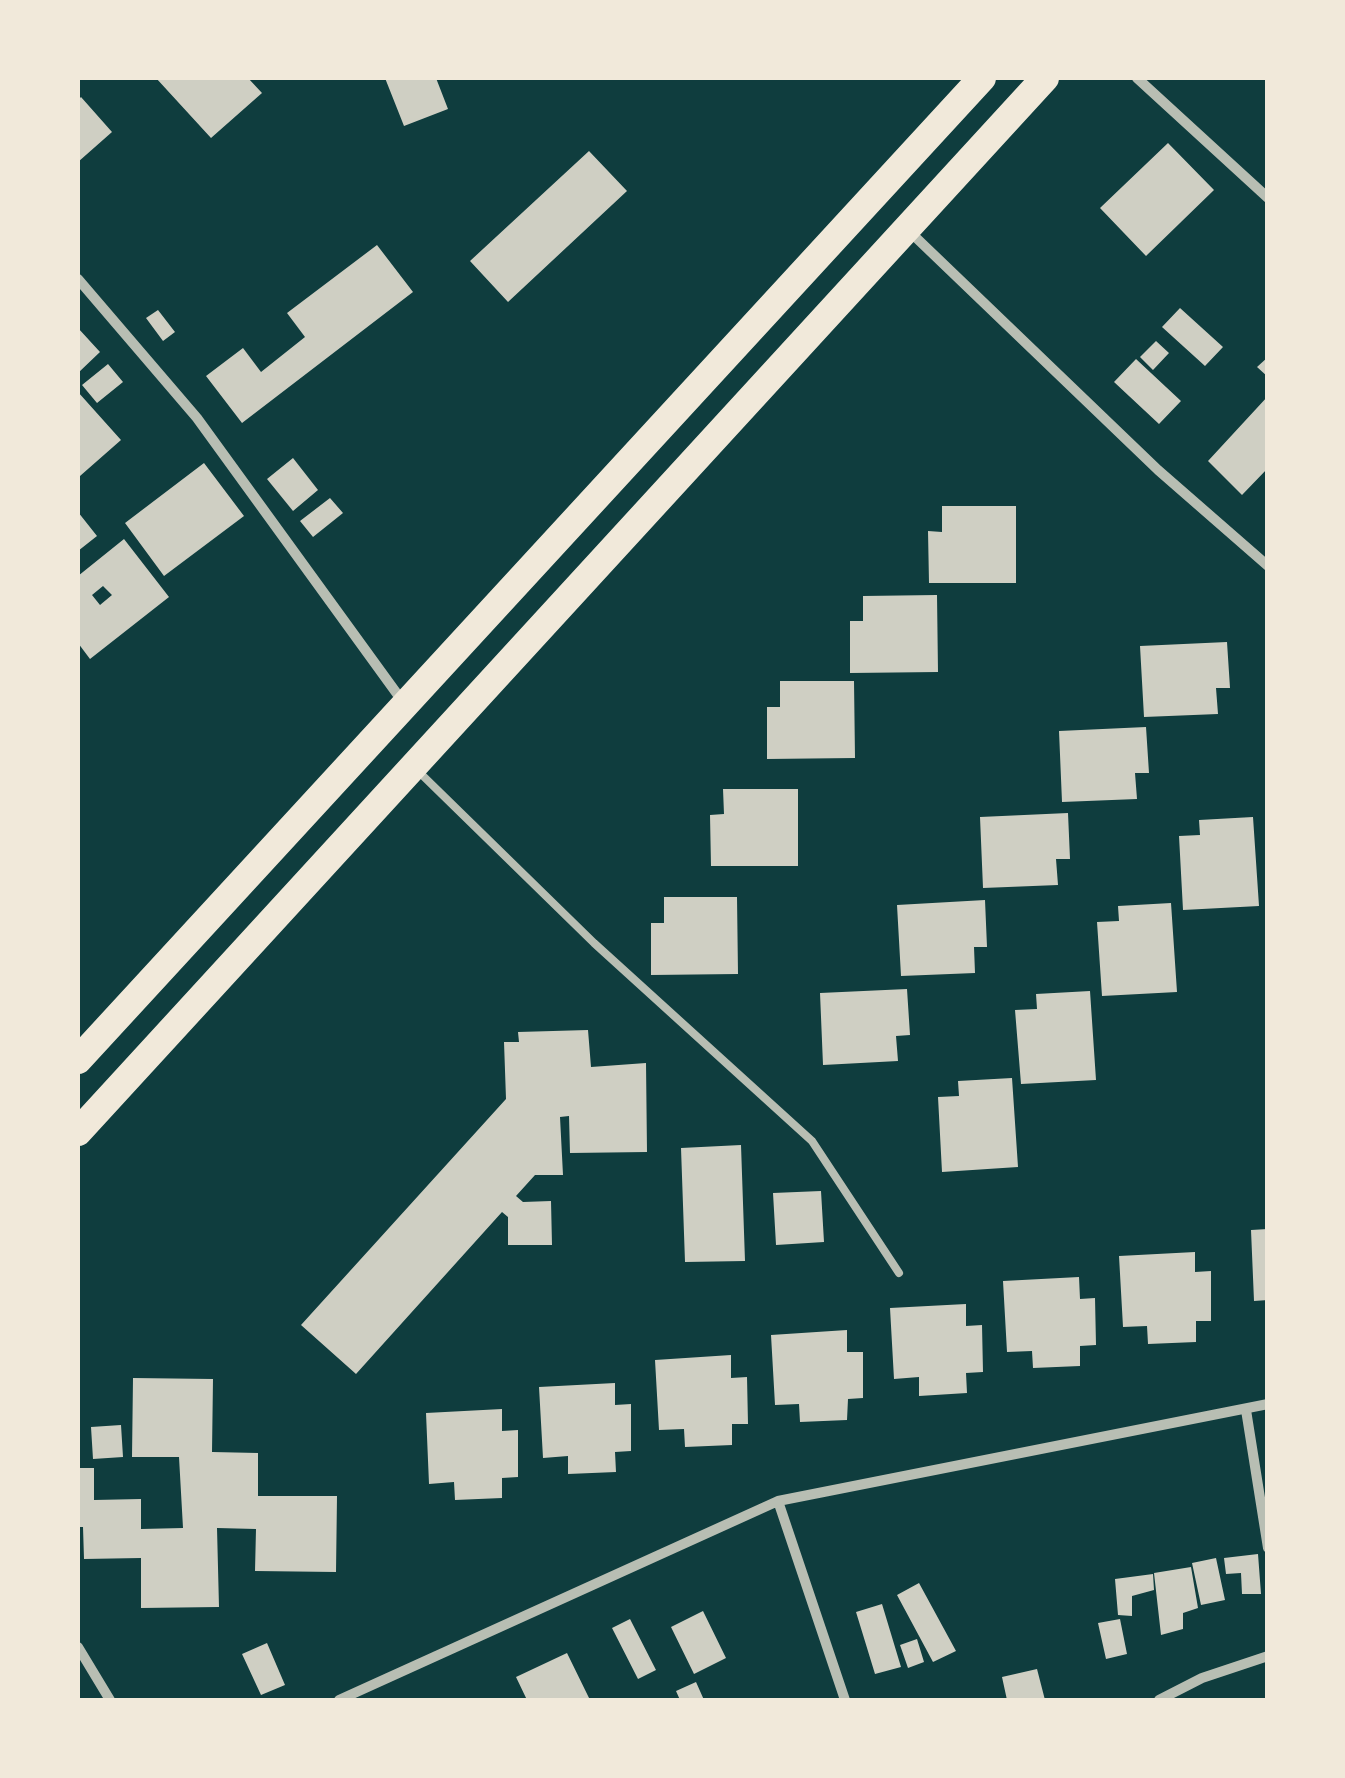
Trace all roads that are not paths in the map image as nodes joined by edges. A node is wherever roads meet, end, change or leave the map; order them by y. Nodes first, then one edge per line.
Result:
1 (982, 78) edge
2 (1046, 78) edge
3 (1138, 78) edge
4 (1268, 198) edge
5 (907, 229) junction
6 (78, 279) edge
7 (1268, 566) edge
8 (405, 706) junction
9 (415, 768) junction
10 (78, 1060) edge
11 (78, 1132) edge
12 (899, 1273) dead end
13 (1268, 1404) edge
14 (1246, 1410) junction
15 (778, 1501) junction
16 (1268, 1548) edge
17 (78, 1648) edge
18 (1268, 1656) edge
19 (1183, 1694) edge
20 (110, 1700) edge
21 (339, 1700) edge
22 (845, 1700) edge
23 (1159, 1700) edge

1 - 8 highway
2 - 5 highway
3 - 4 street
5 - 7 street
5 - 9 highway
6 - 8 street
8 - 10 highway
9 - 11 highway
9 - 12 lane
13 - 14 street
14 - 15 street
14 - 16 street
15 - 21 street
15 - 22 street
17 - 20 street
18 - 19 street
19 - 23 street

